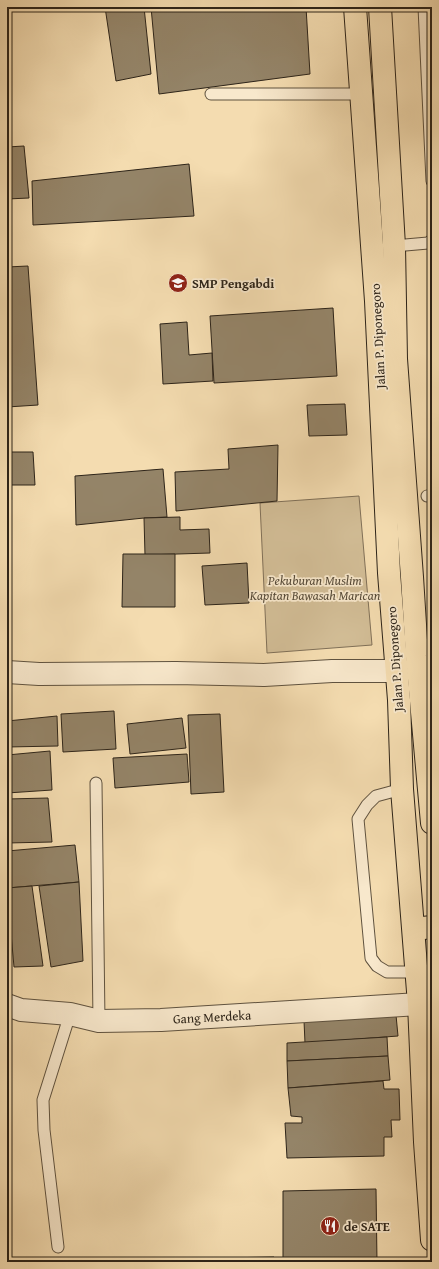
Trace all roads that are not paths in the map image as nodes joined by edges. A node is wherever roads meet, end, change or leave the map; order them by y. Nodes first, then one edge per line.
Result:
1 (355, 7) edge
2 (380, 7) edge
3 (424, 7) edge
4 (211, 94) dead end
5 (362, 94) junction
6 (432, 181) edge
7 (432, 240) edge
8 (394, 246) junction
9 (396, 671) junction
10 (7, 672) edge
11 (96, 783) dead end
12 (402, 789) junction
13 (432, 823) edge
14 (423, 928) edge
15 (416, 972) junction
16 (419, 1004) junction
17 (7, 1005) edge
18 (70, 1014) junction
19 (99, 1021) junction
20 (432, 1240) edge
21 (58, 1247) dead end

1 - 5 main road, Jalan P. Diponegoro
2 - 8 main road, Jalan P. Diponegoro
3 - 6 lane
4 - 5 lane
5 - 9 main road, Jalan P. Diponegoro
7 - 8 lane
8 - 13 main road, Jalan P. Diponegoro
9 - 10 street
9 - 12 main road, Jalan P. Diponegoro
11 - 19 lane
12 - 14 main road, Jalan P. Diponegoro
12 - 15 lane
14 - 15 main road, Jalan P. Diponegoro
15 - 16 main road, Jalan P. Diponegoro
16 - 19 street, Gang Merdeka
16 - 20 main road, Jalan P. Diponegoro
17 - 18 street, Gang Merdeka
18 - 19 street, Gang Merdeka
18 - 21 lane

